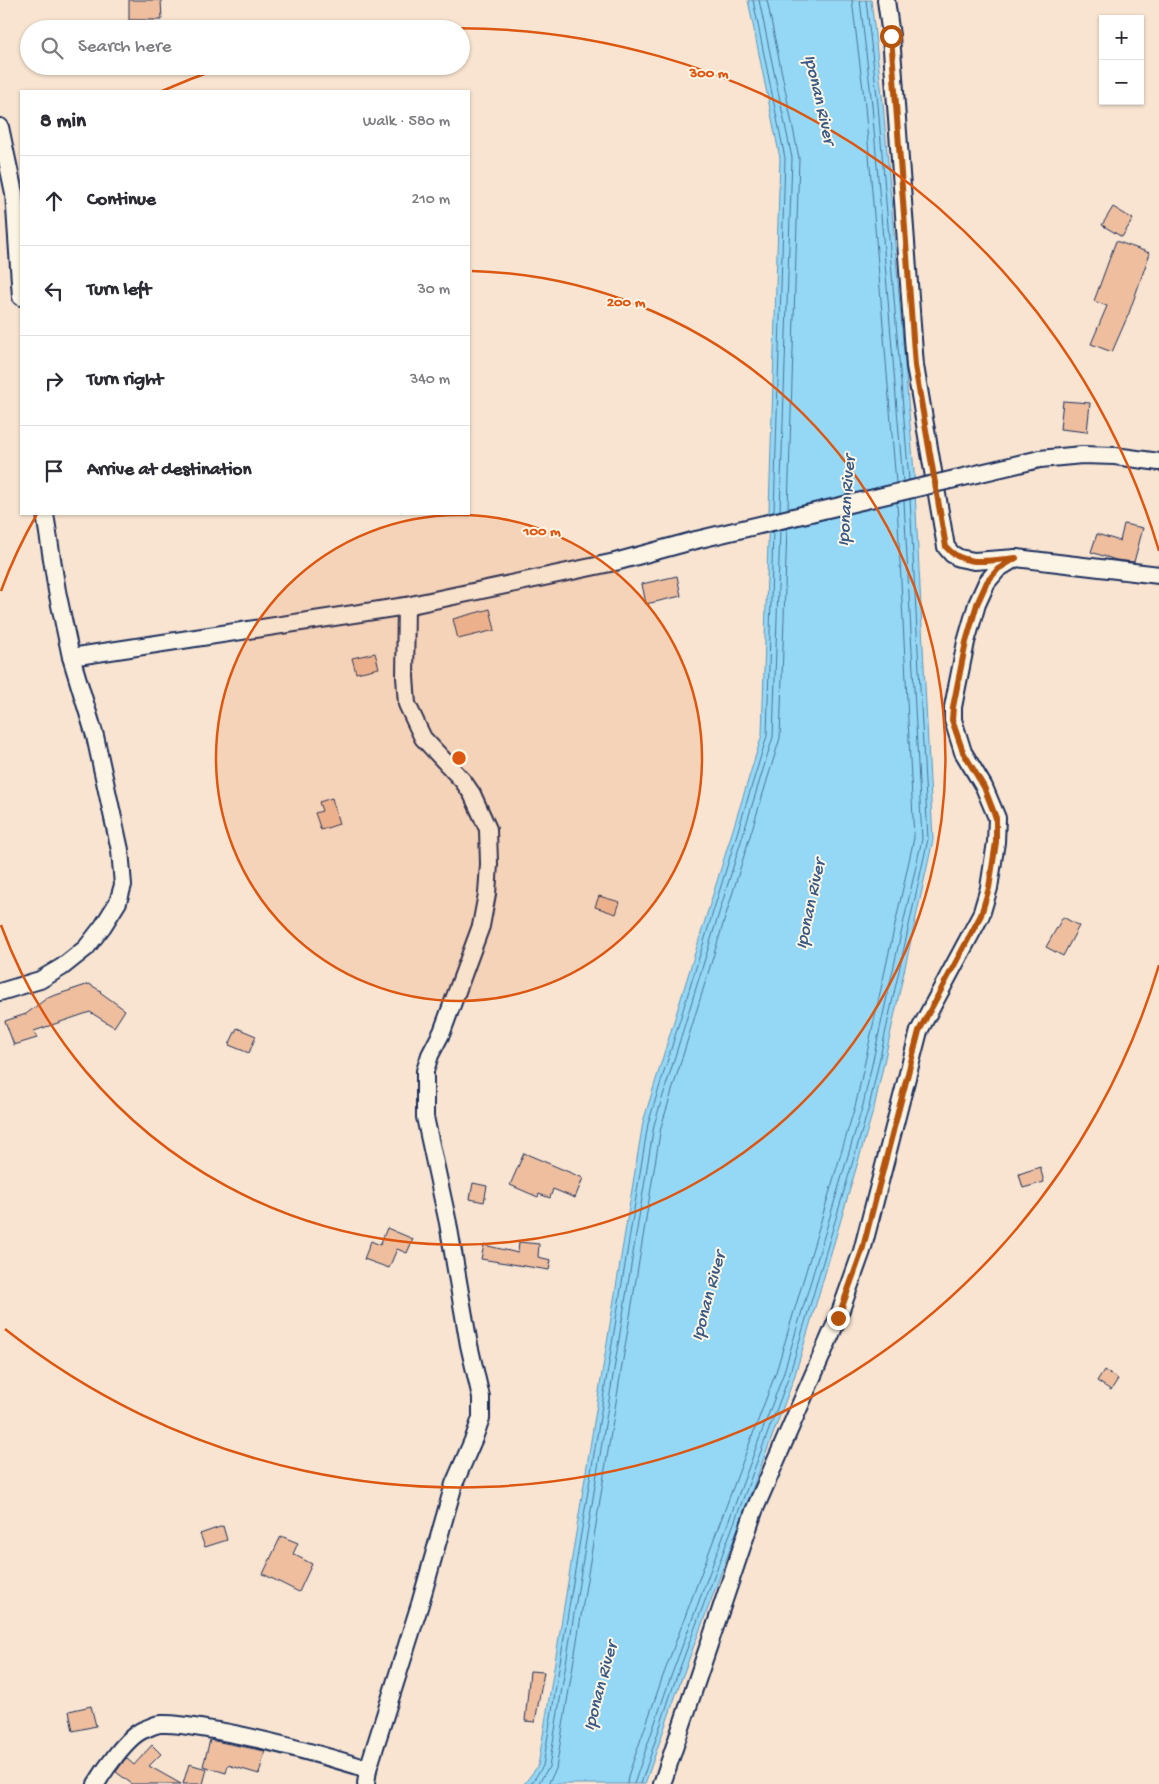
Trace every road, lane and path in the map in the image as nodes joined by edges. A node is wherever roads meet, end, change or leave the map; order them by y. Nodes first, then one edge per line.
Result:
1 (886, 0) edge
2 (0, 127) edge
3 (20, 282) edge
4 (1159, 462) edge
5 (45, 515) edge
6 (1016, 558) junction
7 (1159, 575) edge
8 (406, 606) junction
9 (71, 657) junction
10 (0, 992) edge
11 (367, 1776) edge
12 (96, 1784) edge
13 (662, 1784) edge

1 - 6 street
2 - 3 street
4 - 8 street, bridge
5 - 9 street
6 - 7 street
6 - 13 street
8 - 9 street
8 - 11 street
9 - 10 street
11 - 12 street

